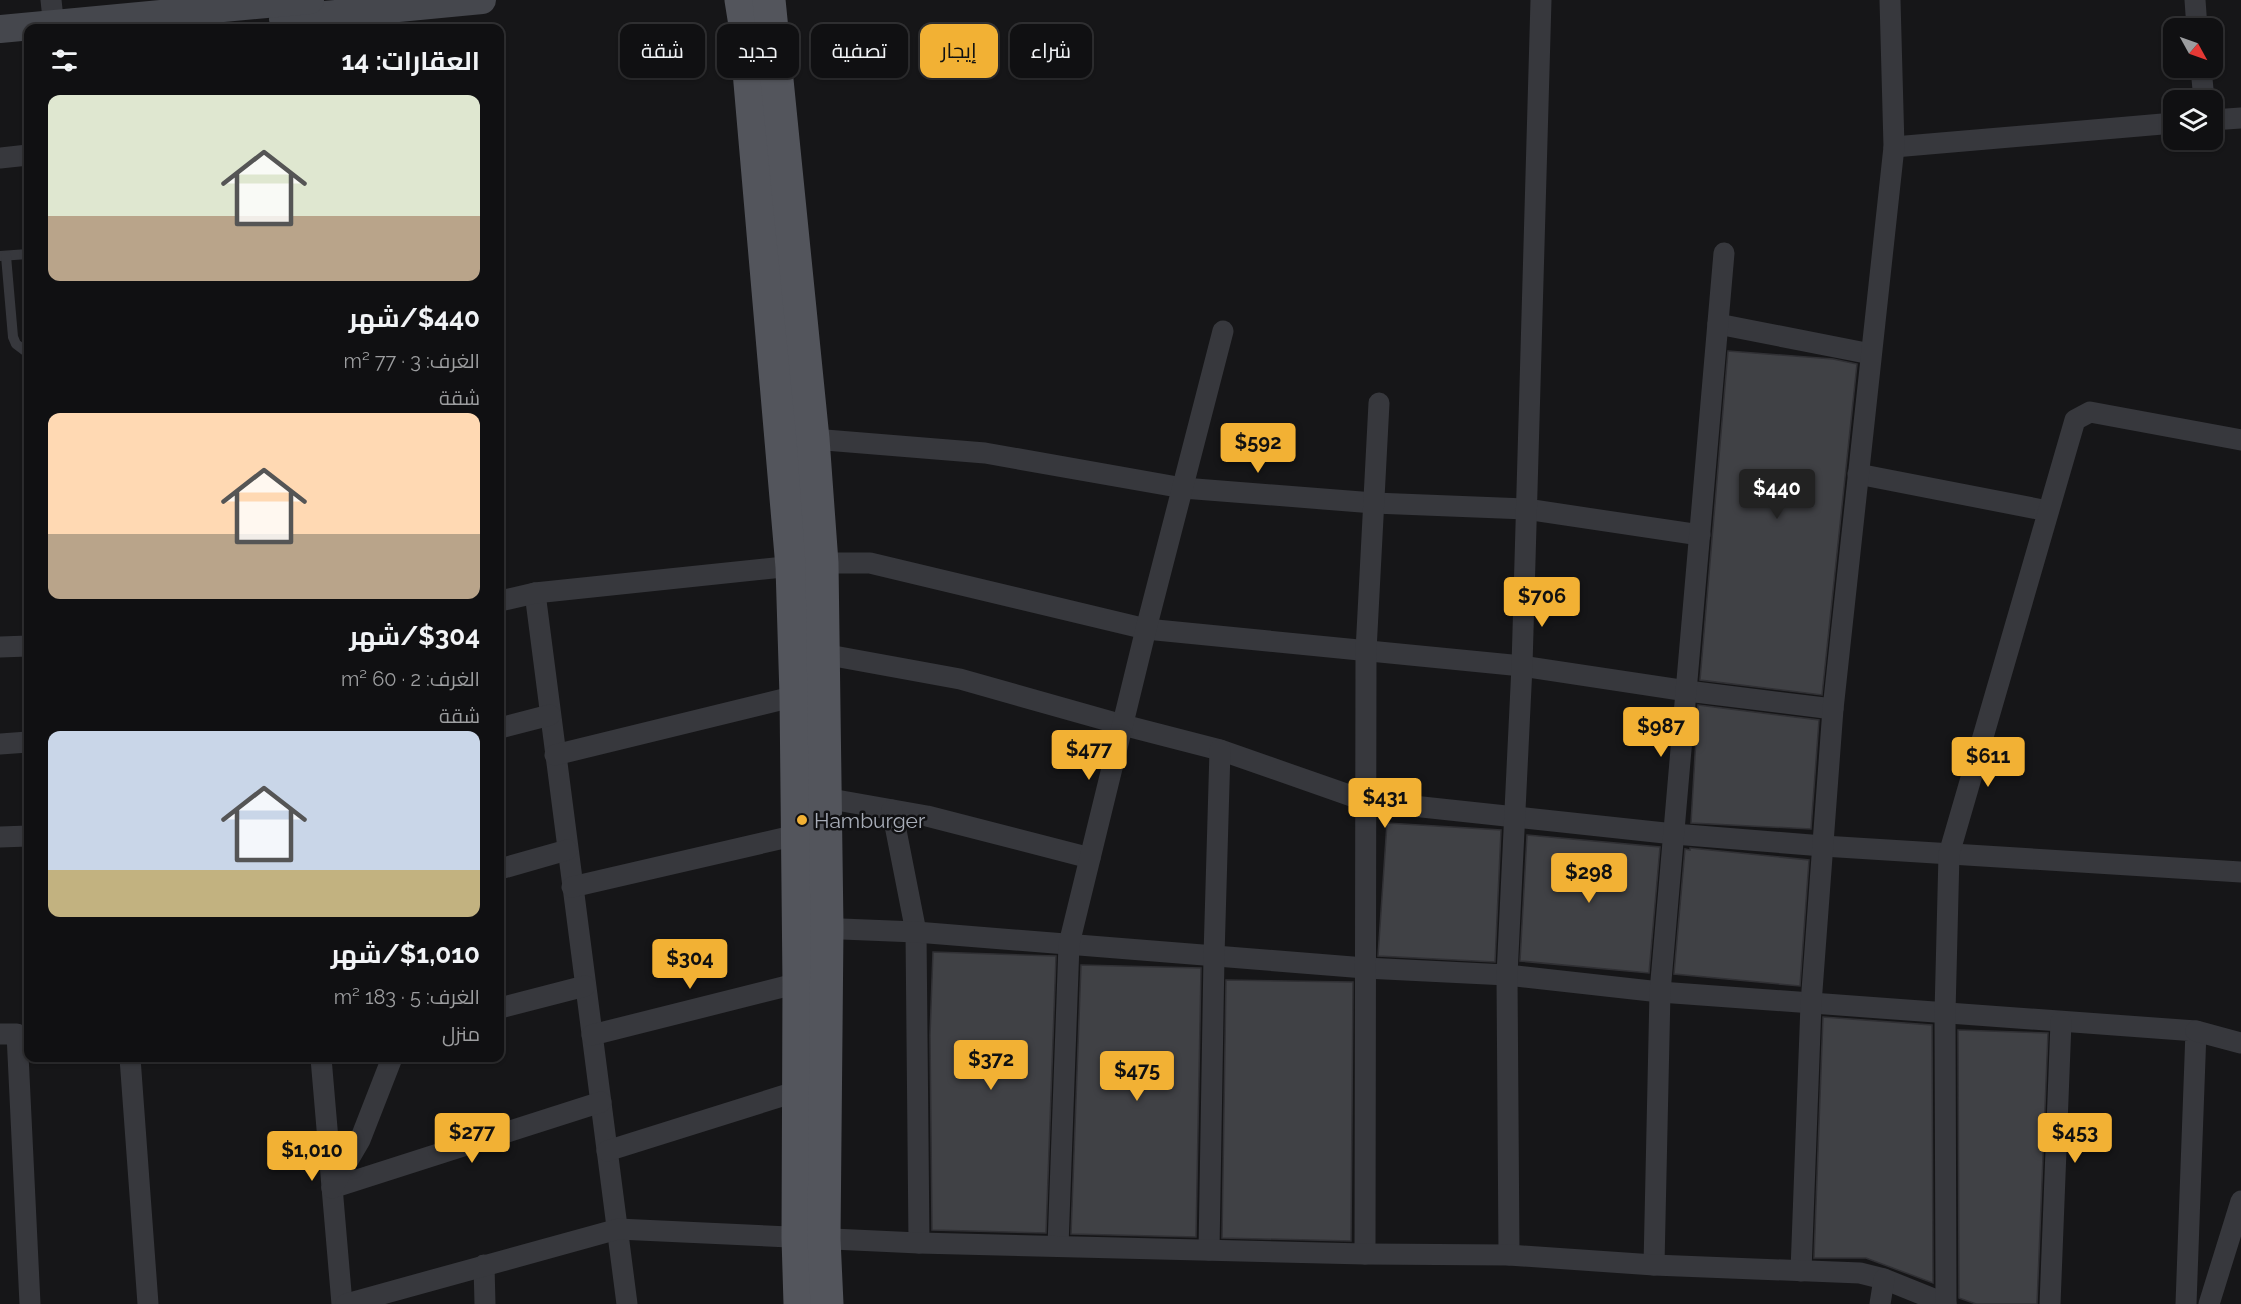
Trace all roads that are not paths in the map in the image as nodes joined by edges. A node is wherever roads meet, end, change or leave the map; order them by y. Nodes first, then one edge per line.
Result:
1 (301, 0) edge
2 (482, 0) edge
3 (741, 0) edge
4 (769, 0) edge
5 (1540, 0) edge
6 (1890, 0) edge
7 (2195, 0) edge
8 (53, 17) edge
9 (2196, 18) edge
10 (221, 24) edge
11 (0, 28) edge
12 (24, 43) edge
13 (0, 46) edge
14 (2241, 118) edge
15 (2223, 119) edge
16 (2163, 124) edge
17 (1894, 147) junction
18 (24, 155) edge
19 (770, 156) junction
20 (0, 158) edge
21 (1724, 253) dead end
22 (24, 254) edge
23 (3, 256) edge
24 (1718, 324) junction
25 (1223, 331) dead end
26 (24, 350) edge
27 (1871, 354) junction
28 (1379, 403) dead end
29 (813, 440) junction
30 (2241, 440) edge
31 (1858, 474) junction
32 (1183, 488) junction
33 (1374, 503) junction
34 (1526, 508) junction
35 (2048, 511) junction
36 (1700, 535) junction
37 (807, 565) junction
38 (535, 593) junction
39 (504, 601) edge
40 (1146, 629) junction
41 (24, 646) edge
42 (0, 647) edge
43 (1366, 651) junction
44 (823, 654) junction
45 (1522, 666) junction
46 (1687, 691) junction
47 (796, 696) junction
48 (1833, 709) junction
49 (550, 715) junction
50 (1123, 725) junction
51 (504, 727) edge
52 (24, 742) edge
53 (0, 744) edge
54 (1220, 750) junction
55 (555, 755) junction
56 (825, 798) junction
57 (1366, 801) junction
58 (892, 810) junction
59 (1515, 818) junction
60 (1674, 834) junction
61 (796, 835) junction
62 (24, 836) edge
63 (0, 837) edge
64 (1822, 846) junction
65 (567, 850) junction
66 (1949, 854) junction
67 (1090, 858) junction
68 (504, 867) edge
69 (2241, 872) edge
70 (572, 887) junction
71 (812, 928) junction
72 (916, 932) junction
73 (1069, 944) junction
74 (1214, 956) junction
75 (1365, 968) junction
76 (1507, 975) junction
77 (799, 983) junction
78 (585, 986) junction
79 (1660, 992) junction
80 (1811, 1004) junction
81 (504, 1007) edge
82 (1945, 1013) junction
83 (2061, 1022) junction
84 (2196, 1031) junction
85 (15, 1034) edge
86 (592, 1035) junction
87 (2241, 1043) edge
88 (130, 1062) edge
89 (321, 1062) edge
90 (390, 1062) edge
91 (798, 1091) junction
92 (601, 1102) junction
93 (607, 1151) junction
94 (332, 1188) junction
95 (2241, 1201) edge
96 (618, 1229) junction
97 (811, 1239) junction
98 (919, 1243) junction
99 (1058, 1246) junction
100 (1209, 1250) junction
101 (1365, 1254) junction
102 (1509, 1255) junction
103 (484, 1265) junction
104 (1654, 1265) junction
105 (1801, 1271) junction
106 (1884, 1279) junction
107 (30, 1304) edge
108 (148, 1304) edge
109 (344, 1304) edge
110 (485, 1304) edge
111 (627, 1304) edge
112 (800, 1304) edge
113 (826, 1304) edge
114 (1880, 1304) edge
115 (1946, 1304) edge
116 (2050, 1304) edge
117 (2186, 1304) edge
118 (2209, 1304) edge

1 - 8 street
2 - 10 street
3 - 19 main road
4 - 19 main road
5 - 34 street
6 - 17 street
7 - 9 street
8 - 11 street
12 - 13 street
14 - 15 street
16 - 17 street
17 - 27 street
18 - 20 street
19 - 29 main road
19 - 37 main road
21 - 24 street
22 - 23 lane
23 - 26 lane
24 - 27 street
24 - 36 street
25 - 32 street
27 - 31 street
28 - 33 street
29 - 32 street
29 - 37 main road
30 - 35 street
31 - 35 street
31 - 48 street
32 - 33 street
32 - 40 street
33 - 34 street
33 - 43 street
34 - 36 street
34 - 45 street
35 - 66 street
36 - 46 street
37 - 38 street
37 - 40 street
37 - 44 main road
37 - 47 main road
38 - 39 street
38 - 49 street
40 - 43 street
40 - 50 street
41 - 42 street
43 - 45 street
43 - 57 street
44 - 50 street
44 - 56 main road
45 - 46 street
45 - 59 street
46 - 48 street
46 - 60 street
47 - 55 street
47 - 61 main road
48 - 64 street
49 - 51 street
49 - 55 street
50 - 54 street
50 - 67 street
52 - 53 street
54 - 57 street
54 - 74 street
55 - 65 street
56 - 58 street
56 - 71 main road
57 - 59 street
57 - 75 street
58 - 67 street
58 - 72 street
59 - 60 street
59 - 76 street
60 - 64 street
60 - 79 street
61 - 70 street
61 - 71 main road
62 - 63 street
64 - 66 street
64 - 80 street
65 - 68 street
65 - 70 street
66 - 69 street
66 - 82 street
67 - 73 street
70 - 78 street
71 - 72 street
71 - 77 main road
71 - 97 main road
72 - 73 street
72 - 98 street
73 - 74 street
73 - 99 street
74 - 75 street
74 - 100 street
75 - 76 street
75 - 101 street
76 - 79 street
76 - 102 street
77 - 86 street
77 - 91 main road
78 - 81 street
78 - 86 street
79 - 80 street
79 - 104 street
80 - 82 street
80 - 105 street
82 - 83 street
82 - 115 street
83 - 84 street
83 - 116 street
84 - 87 street
84 - 117 street
85 - 107 street
86 - 92 street
88 - 108 street
89 - 94 street
90 - 94 street
91 - 93 street
91 - 97 main road
92 - 93 street
92 - 94 street
93 - 96 street
94 - 109 street
95 - 118 street
96 - 97 street
96 - 103 street
96 - 111 street
97 - 98 street
97 - 112 main road
97 - 113 main road
98 - 99 street
99 - 100 street
100 - 101 street
101 - 102 street
102 - 104 street
103 - 109 street
103 - 110 street
104 - 105 street
105 - 106 street
106 - 114 street
106 - 115 street

